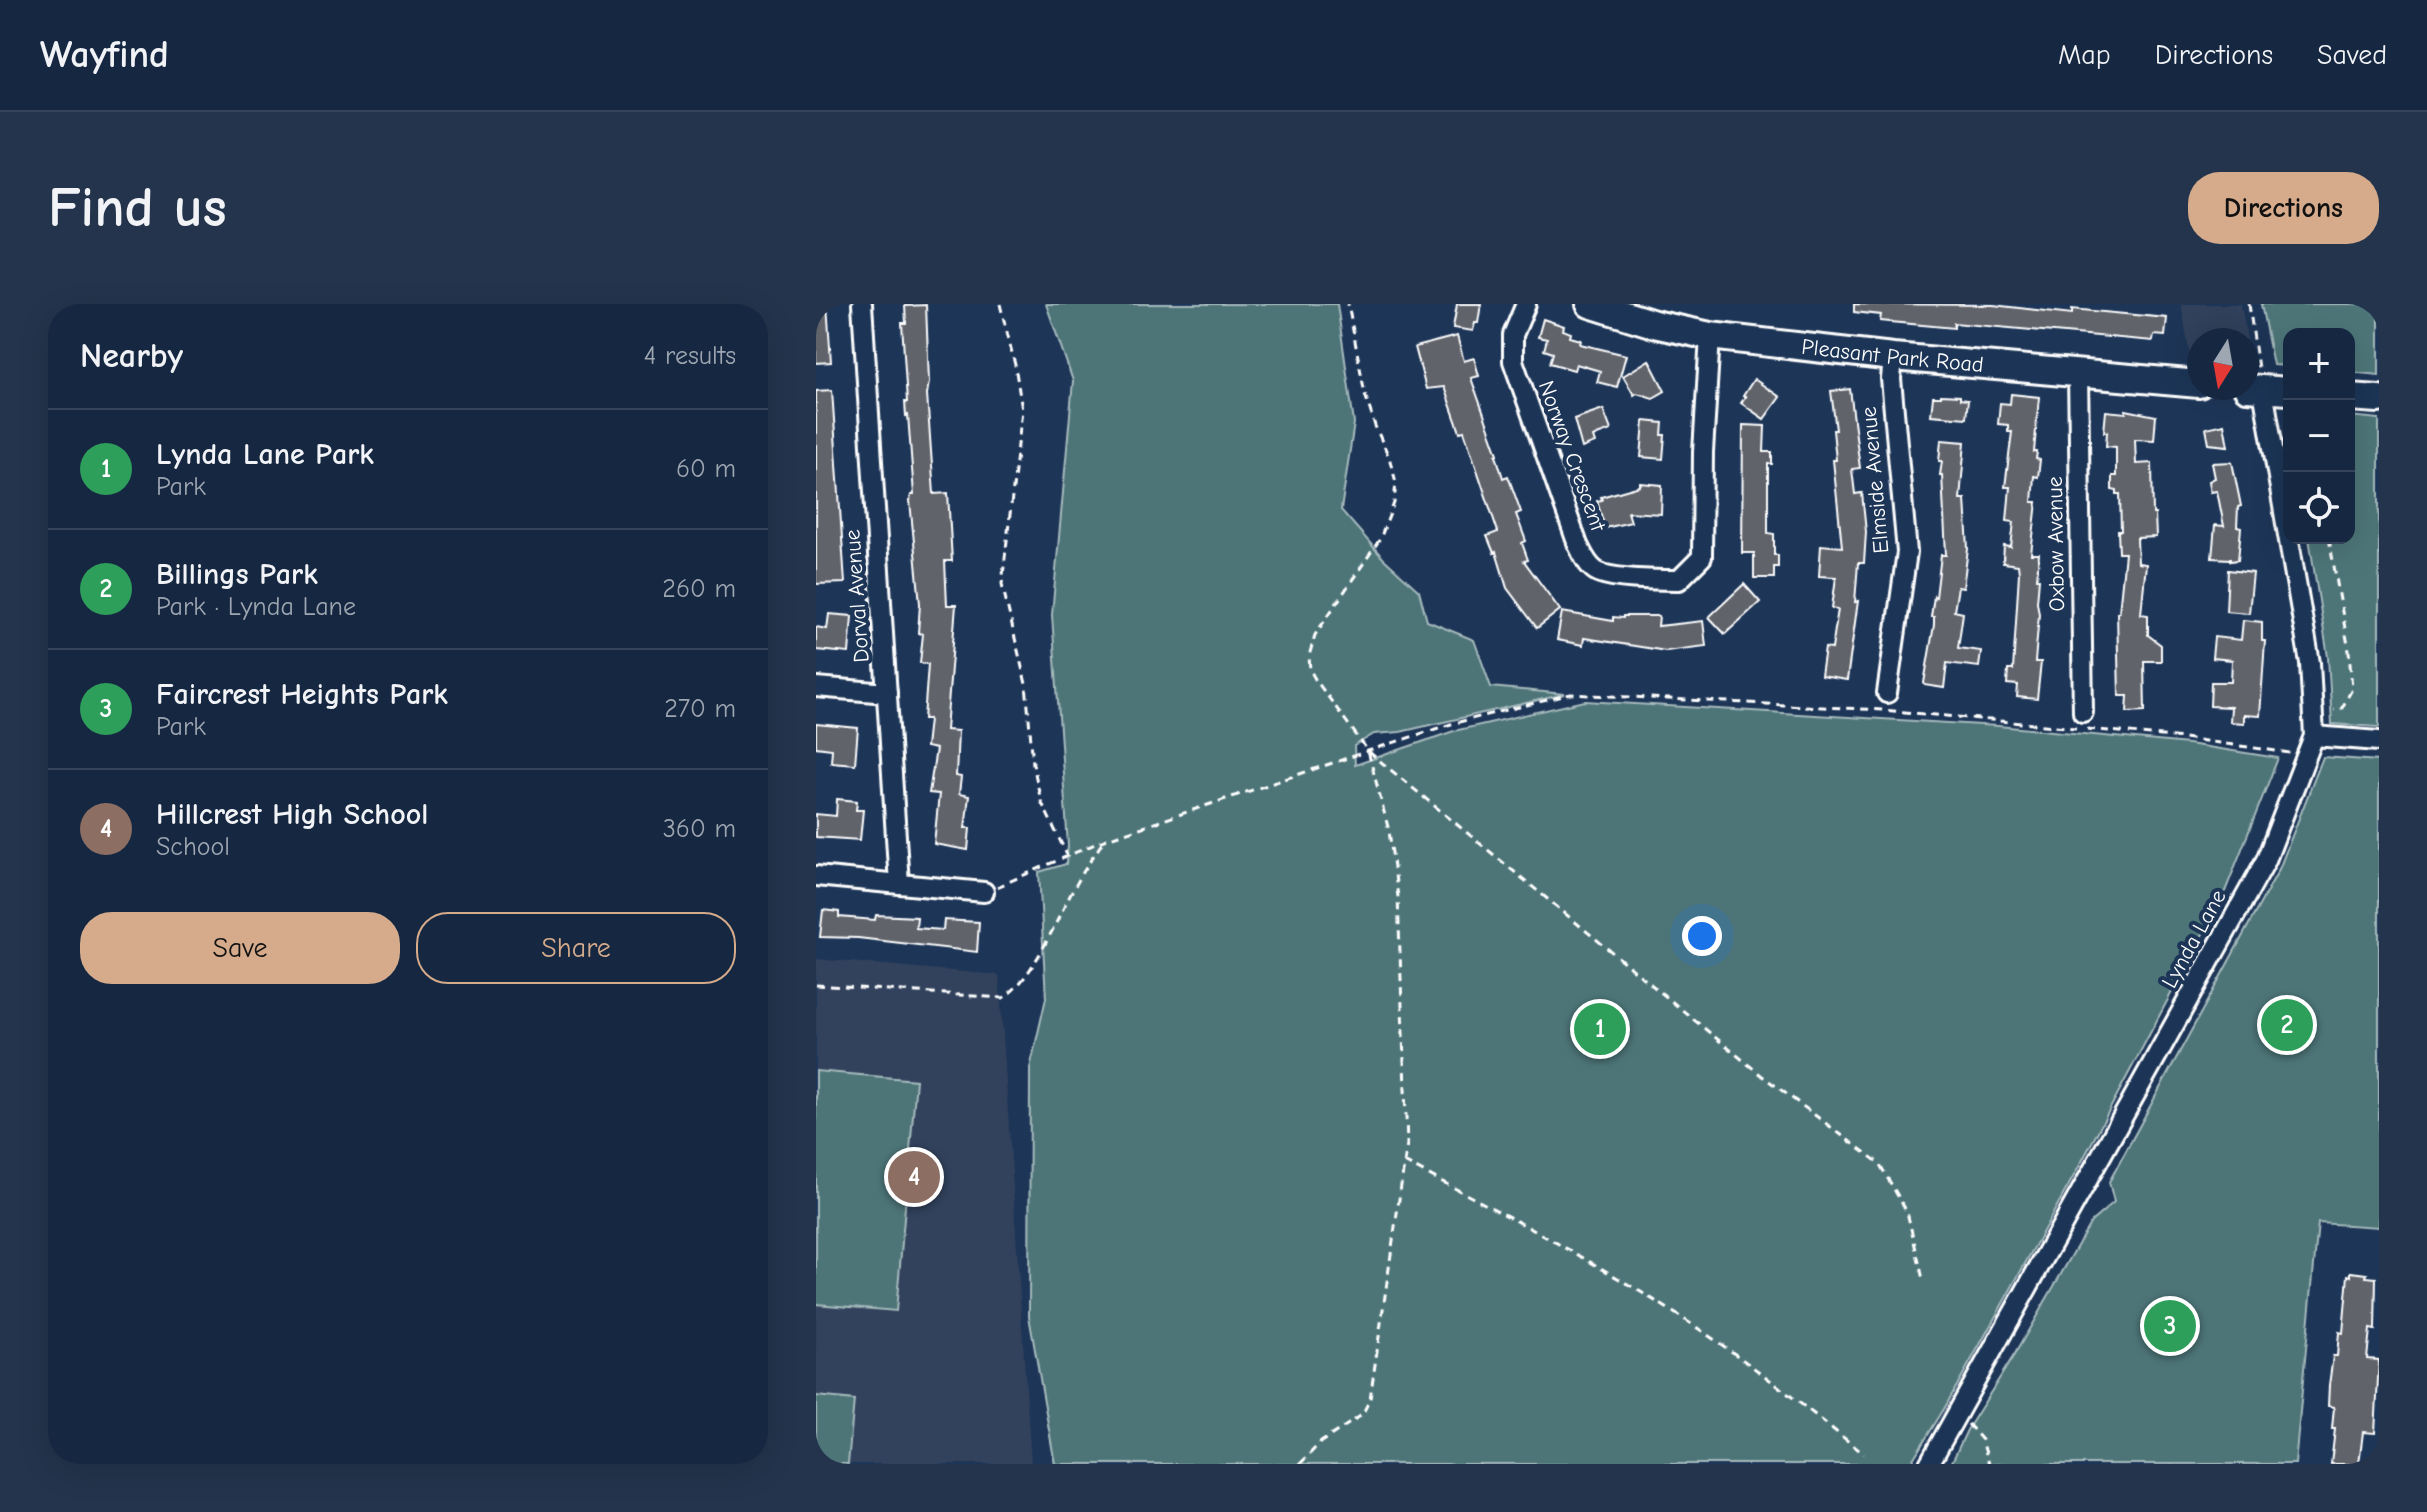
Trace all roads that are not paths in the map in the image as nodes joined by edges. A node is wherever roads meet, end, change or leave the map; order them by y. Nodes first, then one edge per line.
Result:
1 (862, 304) edge
2 (1526, 304) edge
3 (1590, 304) edge
4 (1710, 336) junction
5 (1893, 357) junction
6 (2078, 374) junction
7 (2187, 383) edge
8 (2264, 385) edge
9 (2355, 397) edge
10 (2379, 399) edge
11 (816, 687) edge
12 (887, 693) junction
13 (1887, 693) dead end
14 (2083, 712) dead end
15 (2314, 736) junction
16 (2379, 741) edge
17 (816, 876) edge
18 (899, 884) junction
19 (984, 892) road end
20 (1929, 1464) edge

1 - 12 street, Dorval Avenue
2 - 4 street, Norway Crescent
3 - 4 street, Pleasant Park Road
4 - 5 street, Pleasant Park Road
5 - 6 street, Pleasant Park Road
5 - 13 street, Elmside Avenue
6 - 7 street, Pleasant Park Road
6 - 14 street, Oxbow Avenue
8 - 15 street, Lynda Lane
9 - 10 street
11 - 12 street
12 - 18 street, Dorval Avenue
15 - 16 street
15 - 20 street, Lynda Lane
17 - 18 street
18 - 19 street

